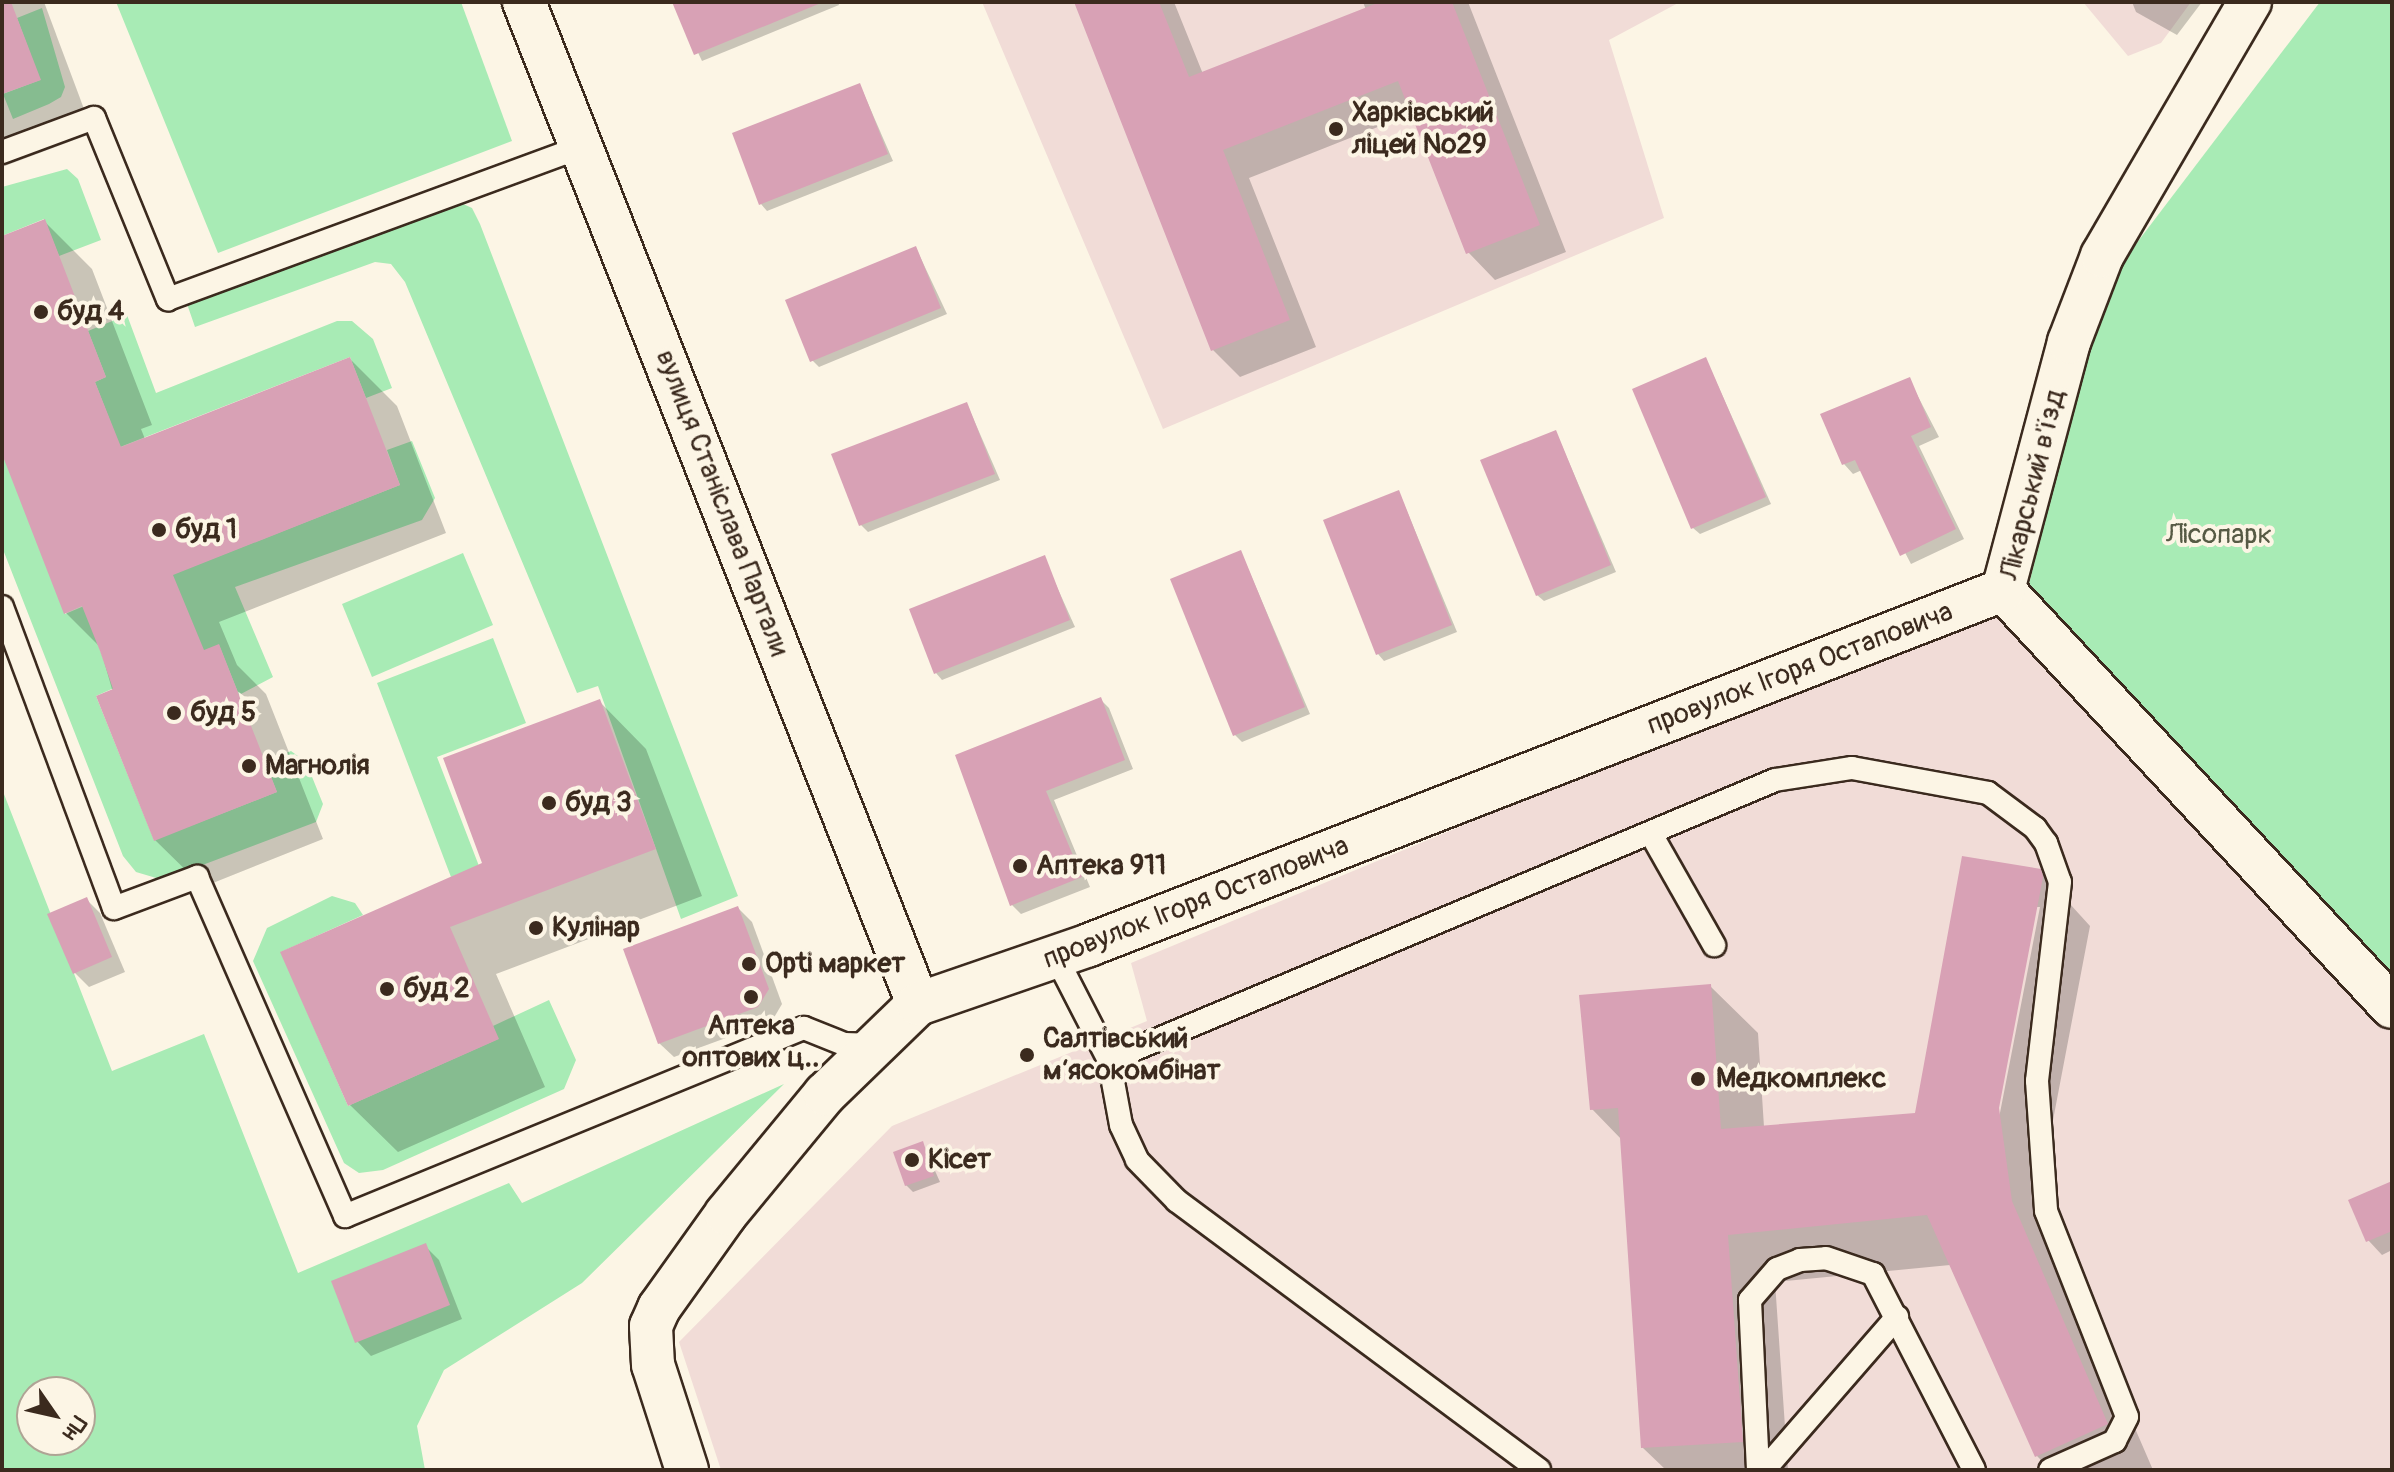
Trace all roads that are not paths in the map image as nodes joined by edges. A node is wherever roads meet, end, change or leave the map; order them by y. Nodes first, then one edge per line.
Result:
1 (524, 2) edge
2 (2250, 2) edge
3 (582, 147) junction
4 (2, 152) edge
5 (2003, 590) junction
6 (2, 607) edge
7 (1651, 834) junction
8 (1714, 945) dead end
9 (1056, 957) junction
10 (918, 1004) junction
11 (2392, 1007) edge
12 (877, 1045) junction
13 (1109, 1060) junction
14 (1897, 1317) junction
15 (687, 1470) edge
16 (1539, 1470) edge
17 (1761, 1470) edge
18 (1974, 1470) edge
19 (2050, 1470) edge

1 - 3 street, вулиця Станіслава Партали
2 - 5 street, Лікарський в'їзд
3 - 4 lane
3 - 10 street, вулиця Станіслава Партали
5 - 9 street, провулок Ігоря Остаповича
5 - 11 street, Лікарський в'їзд
6 - 12 lane
7 - 8 lane
7 - 13 lane
7 - 19 lane
9 - 10 street, провулок Ігоря Остаповича
9 - 13 lane
10 - 12 street, провулок Ігоря Остаповича
12 - 15 street, провулок Ігоря Остаповича
13 - 16 lane
14 - 17 lane
14 - 17 lane
14 - 18 lane

